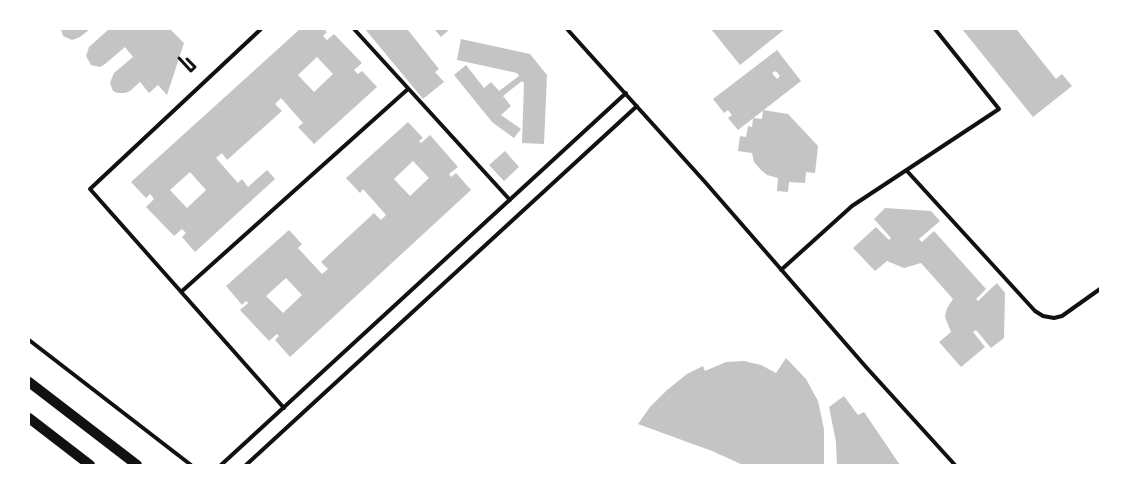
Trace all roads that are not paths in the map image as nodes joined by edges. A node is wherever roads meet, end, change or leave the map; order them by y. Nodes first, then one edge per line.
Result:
1 (261, 29) edge
2 (354, 29) edge
3 (568, 29) edge
4 (935, 29) edge
5 (408, 89) junction
6 (626, 94) junction
7 (636, 106) junction
8 (907, 171) junction
9 (510, 200) junction
10 (781, 270) junction
11 (1100, 289) edge
12 (181, 292) junction
13 (29, 340) edge
14 (29, 382) edge
15 (284, 408) junction
16 (29, 418) edge
17 (90, 465) edge
18 (137, 465) edge
19 (191, 465) edge
20 (222, 465) edge
21 (246, 465) edge
22 (955, 465) edge

1 - 12 lane
2 - 5 lane
3 - 6 lane
4 - 8 lane
5 - 9 lane
5 - 12 lane
6 - 7 lane
6 - 9 lane
7 - 10 lane
7 - 21 lane
8 - 10 lane
8 - 11 lane
9 - 15 lane
10 - 22 lane
12 - 15 lane
13 - 19 lane
14 - 18 main road
15 - 20 lane
16 - 17 main road

